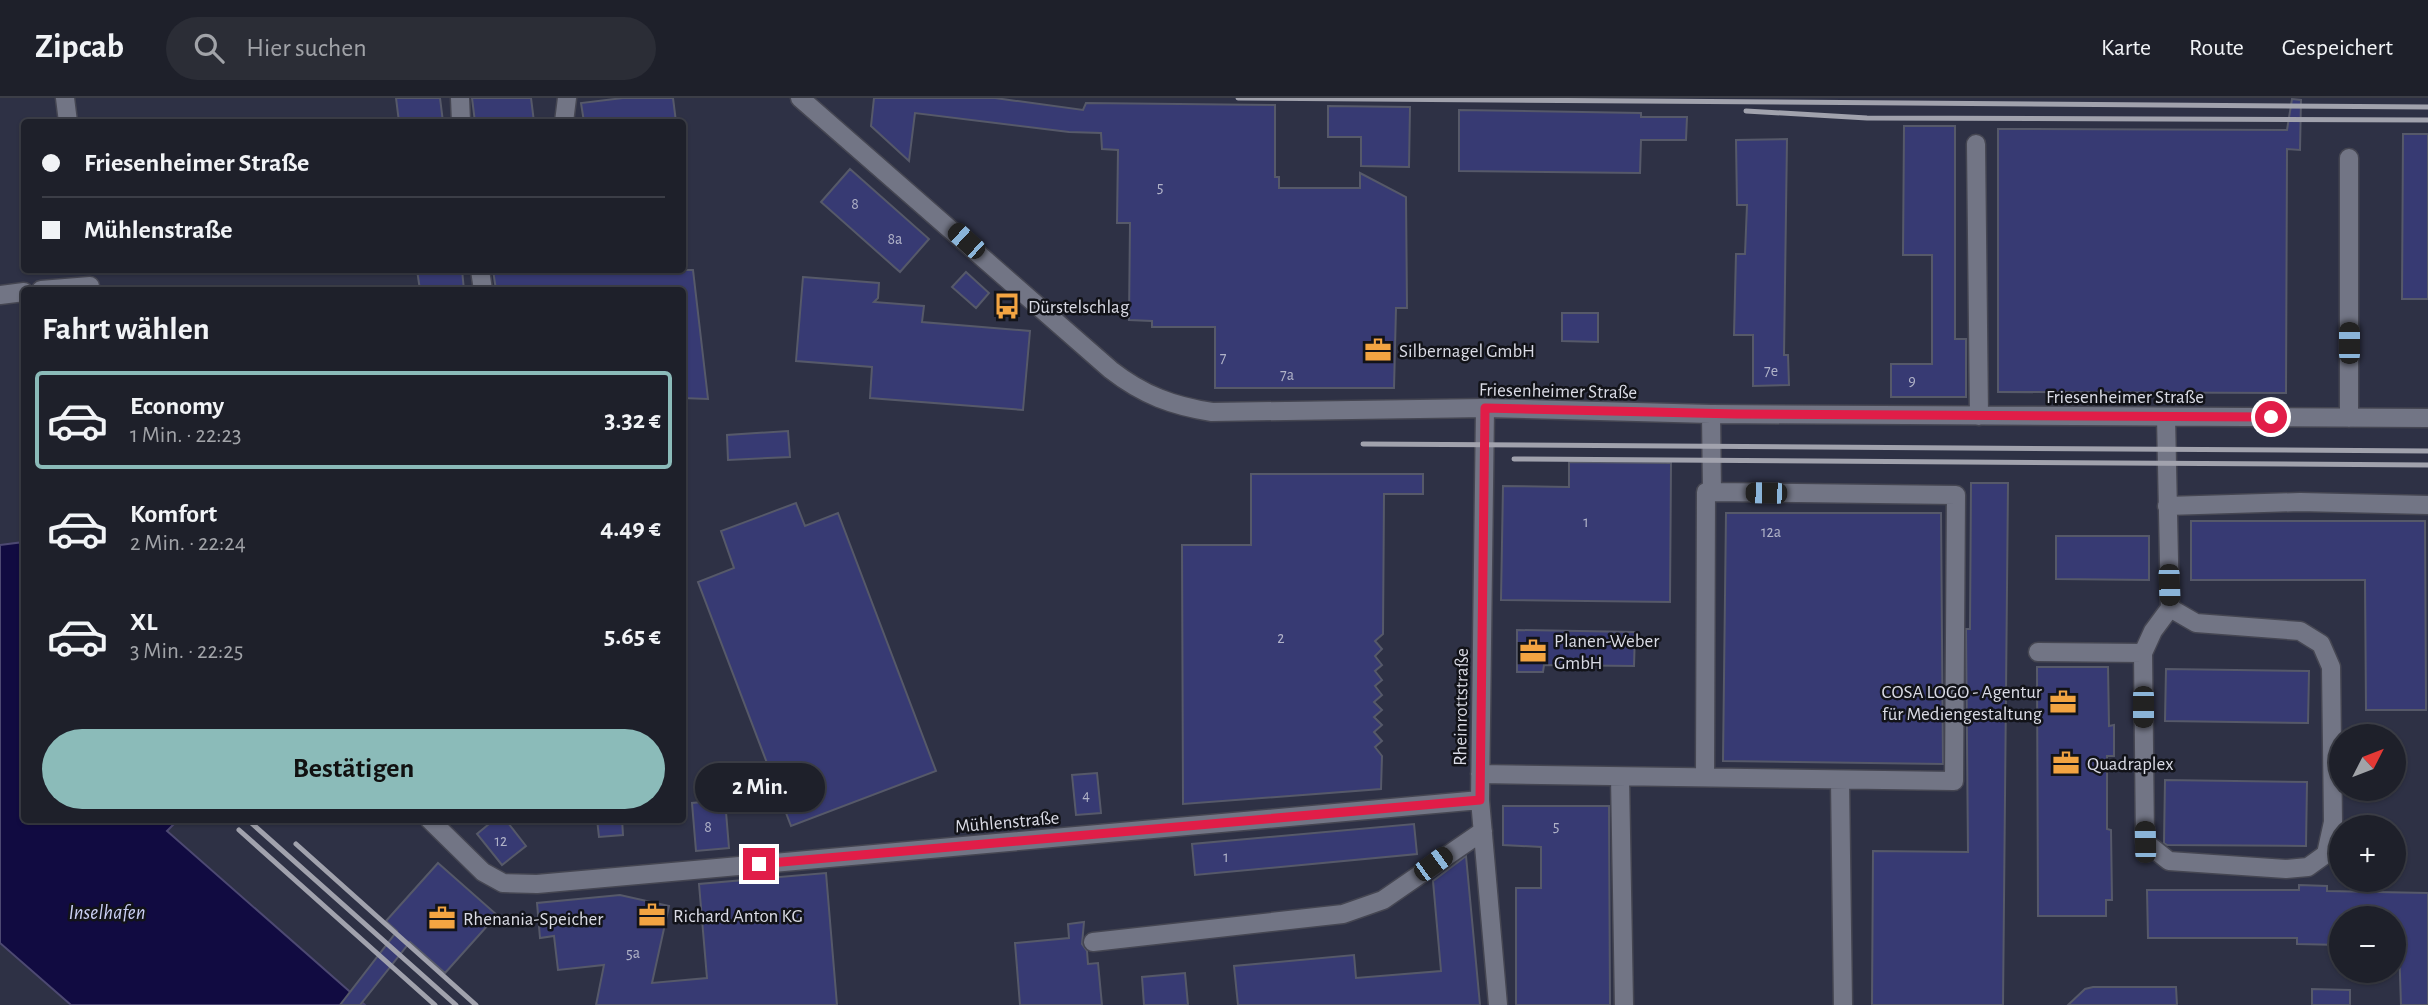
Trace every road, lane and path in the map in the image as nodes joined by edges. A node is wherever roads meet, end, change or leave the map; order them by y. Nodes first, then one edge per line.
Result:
1 (65, 98) edge
2 (460, 98) edge
3 (567, 98) edge
4 (800, 98) edge
5 (68, 119) edge
6 (461, 119) edge
7 (564, 119) edge
8 (1976, 144) dead end
9 (2349, 158) dead end
10 (89, 282) edge
11 (59, 287) edge
12 (21, 292) edge
13 (0, 295) edge
14 (1485, 408) junction
15 (1710, 414) junction
16 (1979, 416) junction
17 (2166, 416) junction
18 (2349, 418) junction
19 (2428, 418) edge
20 (1712, 492) junction
21 (2428, 505) edge
22 (2167, 506) junction
23 (2170, 608) junction
24 (2038, 652) dead end
25 (2143, 653) junction
26 (1480, 774) junction
27 (1620, 777) junction
28 (1705, 777) junction
29 (1840, 780) junction
30 (1480, 800) junction
31 (433, 823) edge
32 (1483, 831) junction
33 (1093, 942) dead end
34 (1498, 1005) edge
35 (1624, 1005) edge
36 (1843, 1005) edge

1 - 5 street
2 - 6 street
3 - 7 street
4 - 14 street, Friesenheimer Straße
8 - 16 street
9 - 18 street
10 - 11 street
12 - 13 street
14 - 15 street, Friesenheimer Straße
14 - 26 street, Rheinrottstraße
15 - 16 street, Friesenheimer Straße
15 - 20 street
16 - 17 street, Friesenheimer Straße
17 - 18 street, Friesenheimer Straße
17 - 22 street
18 - 19 street, Friesenheimer Straße
20 - 28 street
20 - 29 street
21 - 22 street
22 - 23 street
23 - 25 street
23 - 25 street
24 - 25 street
26 - 27 street
26 - 30 street, Rheinrottstraße
27 - 28 street
27 - 35 street
28 - 29 street
29 - 36 street
30 - 31 street, Mühlenstraße
30 - 32 street, Rheinrottstraße
32 - 33 street
32 - 34 street, Rheinrottstraße

